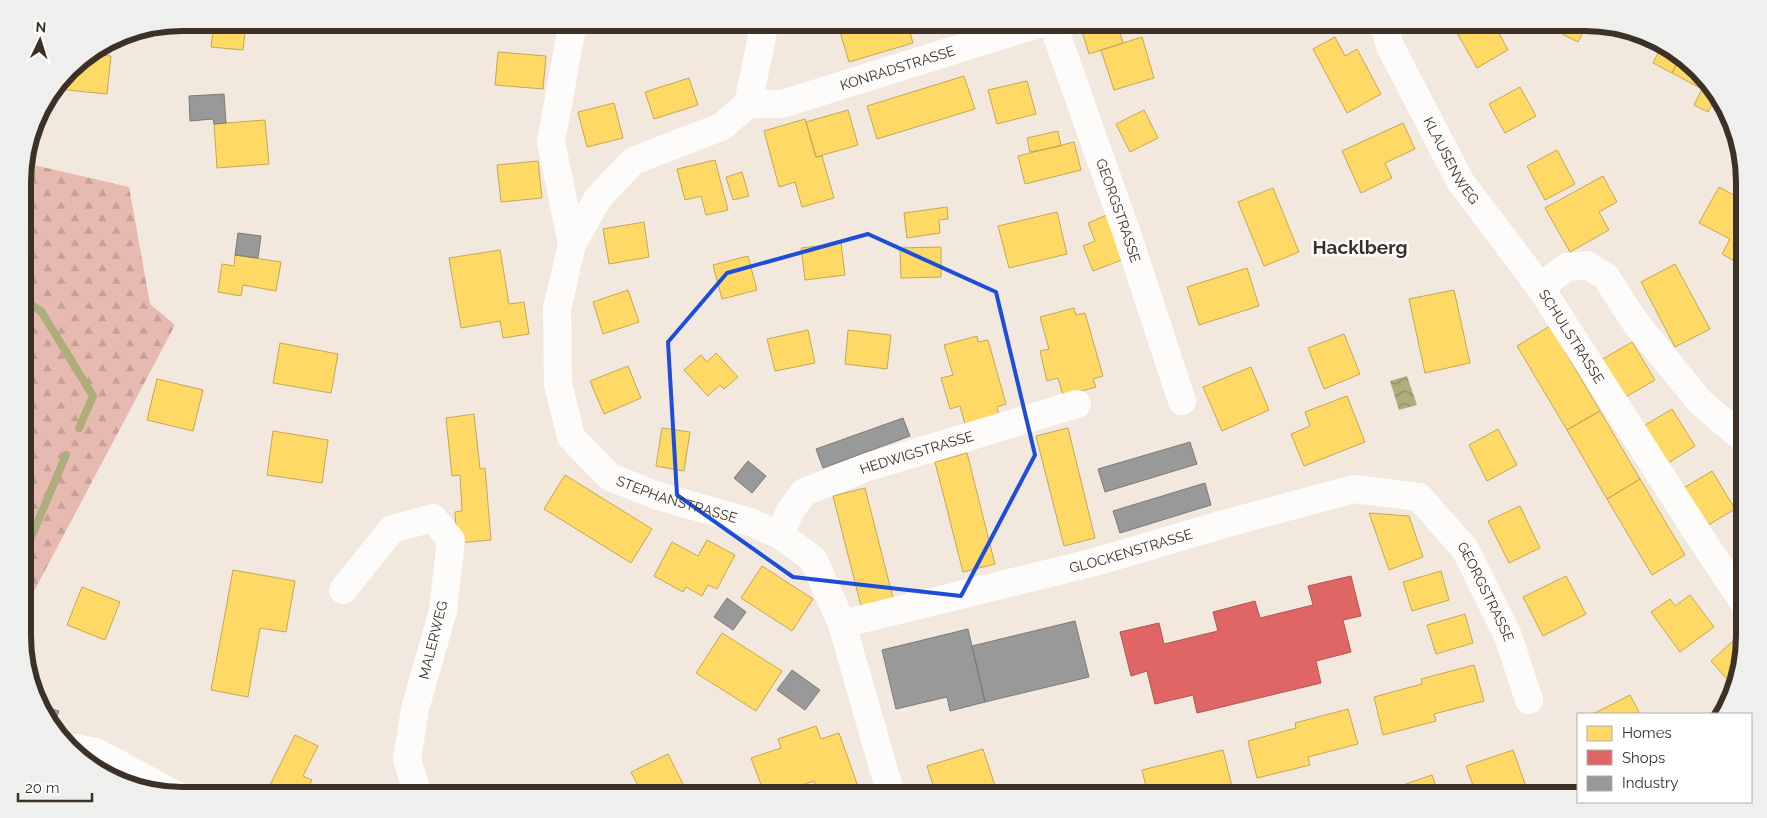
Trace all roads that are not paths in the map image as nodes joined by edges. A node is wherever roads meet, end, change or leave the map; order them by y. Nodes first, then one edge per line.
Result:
1 (1014, 31) edge
2 (1055, 31) edge
3 (1386, 31) edge
4 (571, 32) edge
5 (763, 32) edge
6 (748, 104) junction
7 (572, 244) junction
8 (1540, 287) junction
9 (1182, 401) dead end
10 (1077, 404) dead end
11 (1736, 432) edge
12 (1419, 497) joint
13 (780, 535) junction
14 (343, 590) dead end
15 (1736, 591) edge
16 (842, 624) junction
17 (1529, 700) dead end
18 (84, 750) edge
19 (156, 784) edge
20 (889, 786) edge
21 (415, 787) edge

1 - 6 street, KONRADSTRASSE
2 - 9 street, GEORGSTRASSE
3 - 8 street, KLAUSENWEG
4 - 7 street
5 - 6 street
6 - 7 street, STEPHANSTRASSE
7 - 13 street, STEPHANSTRASSE
8 - 11 street, SCHULSTRASSE
8 - 15 street, SCHULSTRASSE
10 - 13 street, HEDWIGSTRASSE
12 - 16 street, GLOCKENSTRASSE
12 - 17 street, GEORGSTRASSE
13 - 16 street, STEPHANSTRASSE
14 - 21 street, MALERWEG
16 - 20 street, STEPHANSTRASSE
18 - 19 street

